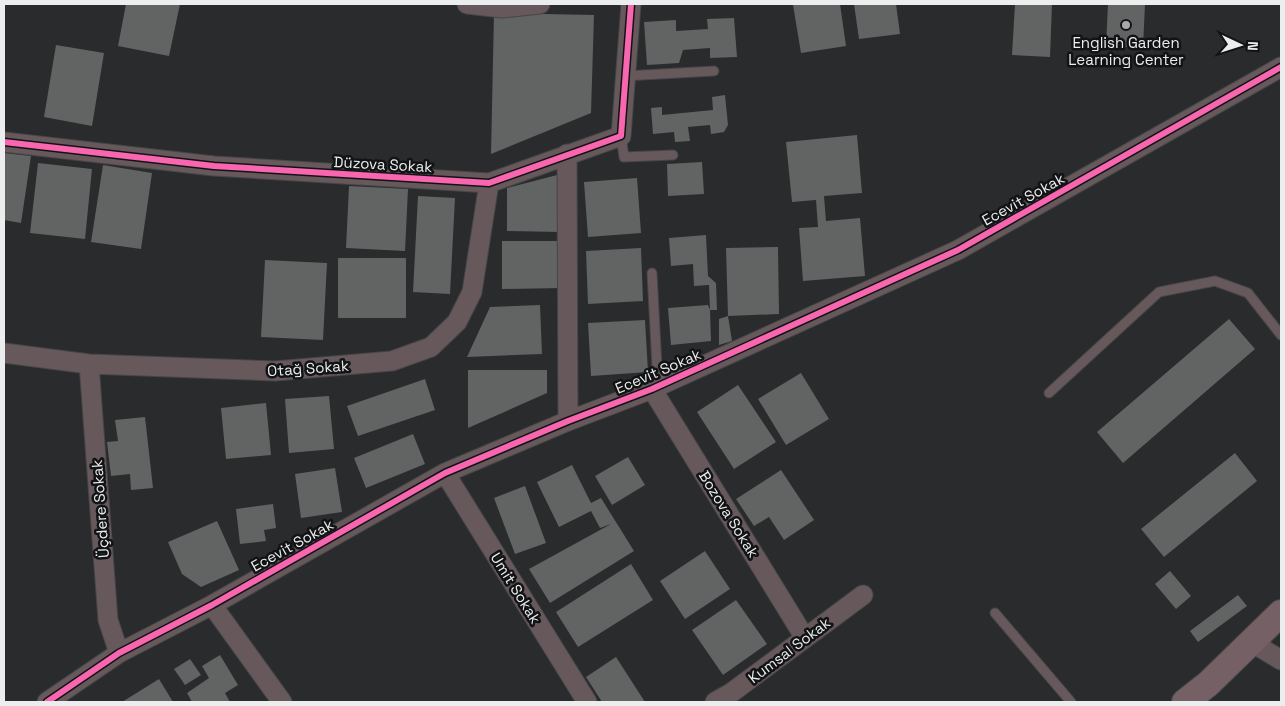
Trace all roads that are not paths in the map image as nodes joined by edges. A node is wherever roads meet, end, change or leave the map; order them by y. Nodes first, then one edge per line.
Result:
1 (467, 4) edge
2 (540, 4) edge
3 (631, 4) edge
4 (1281, 67) edge
5 (714, 71) dead end
6 (625, 76) junction
7 (621, 136) junction
8 (4, 142) edge
9 (567, 154) junction
10 (673, 155) dead end
11 (488, 183) junction
12 (652, 273) dead end
13 (1281, 335) edge
14 (4, 353) edge
15 (89, 364) junction
16 (655, 388) junction
17 (1049, 393) dead end
18 (568, 421) junction
19 (445, 473) junction
20 (863, 595) dead end
21 (212, 605) junction
22 (995, 613) dead end
23 (1281, 613) edge
24 (805, 638) junction
25 (1252, 642) junction
26 (119, 653) junction
27 (1281, 660) edge
28 (48, 702) edge
29 (282, 702) edge
30 (587, 702) edge
31 (714, 702) edge
32 (1071, 702) edge
33 (1185, 702) edge

1 - 2 street
3 - 6 street
4 - 16 street, Ecevit Sokak
5 - 6 lane
6 - 7 street
7 - 9 street, Düzova Sokak
7 - 10 lane
8 - 11 street, Düzova Sokak
9 - 11 street, Düzova Sokak
9 - 18 street
11 - 15 street, Otağ Sokak
12 - 16 lane
13 - 17 lane
14 - 15 street, Otağ Sokak
15 - 26 street, Üçdere Sokak
16 - 18 street, Ecevit Sokak
16 - 24 street, Bozova Sokak
18 - 19 street, Ecevit Sokak
19 - 21 street, Ecevit Sokak
19 - 30 street, Umit Sokak
20 - 24 street, Kumsal Sokak
21 - 26 street, Ecevit Sokak
21 - 29 street
22 - 32 lane
23 - 25 main road
24 - 31 street, Kumsal Sokak
25 - 27 street
25 - 33 main road
26 - 28 street, Ecevit Sokak

